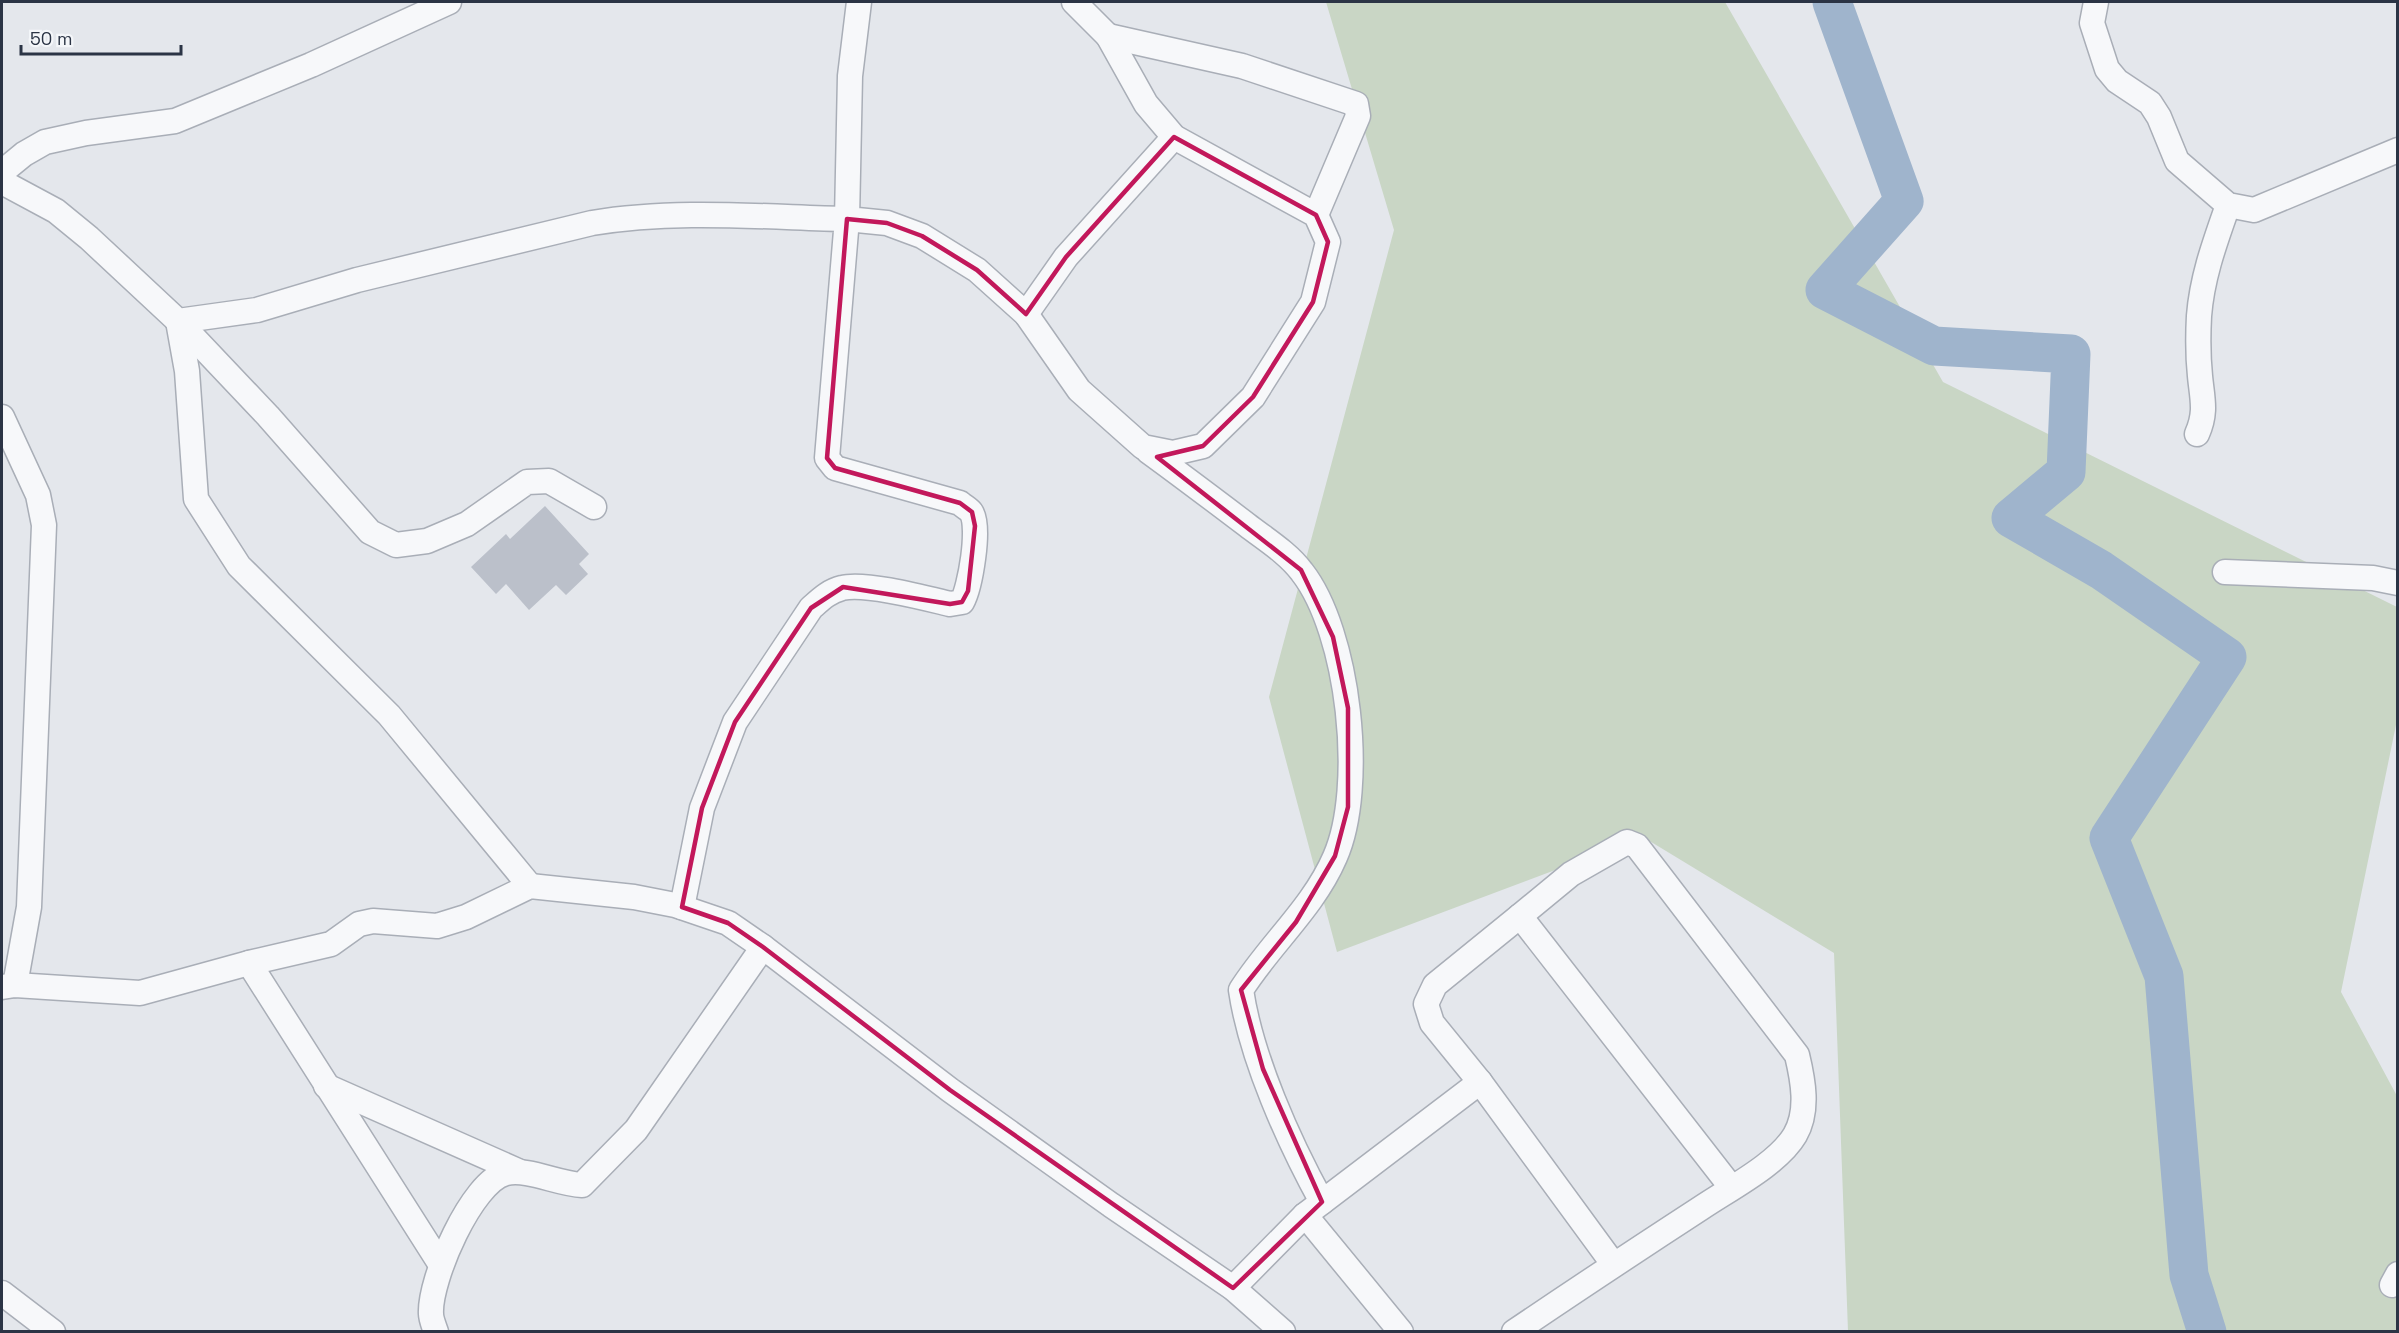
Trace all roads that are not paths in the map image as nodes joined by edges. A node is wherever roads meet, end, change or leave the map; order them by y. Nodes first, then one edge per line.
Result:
1 (449, 2) edge
2 (859, 2) edge
3 (1074, 2) edge
4 (2096, 2) edge
5 (1108, 36) junction
6 (1174, 137) junction
7 (2397, 150) edge
8 (2, 172) edge
9 (2, 182) edge
10 (2228, 205) junction
11 (1316, 215) junction
12 (847, 219) junction
13 (1026, 314) junction
14 (178, 321) junction
15 (2, 417) edge
16 (2197, 434) dead end
17 (1143, 447) junction
18 (594, 507) dead end
19 (2225, 572) dead end
20 (2397, 583) edge
21 (530, 886) junction
22 (682, 907) junction
23 (1520, 916) junction
24 (763, 946) junction
25 (249, 963) junction
26 (8, 986) edge
27 (1480, 1082) junction
28 (326, 1086) junction
29 (518, 1171) junction
30 (1731, 1187) junction
31 (1313, 1208) junction
32 (441, 1265) junction
33 (1614, 1265) junction
34 (1233, 1288) junction
35 (2, 1293) edge
36 (1279, 1329) edge
37 (53, 1332) edge
38 (436, 1332) edge
39 (1401, 1332) edge
40 (1514, 1332) edge

1 - 8 street
2 - 12 street
3 - 5 street
4 - 10 street
5 - 6 street
5 - 11 street
6 - 11 street
6 - 13 street
7 - 10 street
9 - 14 street
10 - 16 street
11 - 17 street
12 - 13 street
12 - 14 street
12 - 22 street
13 - 17 street
14 - 18 street
14 - 21 street
15 - 26 street
17 - 31 street
19 - 20 street
21 - 22 street
21 - 25 street
22 - 24 street
23 - 27 street
23 - 30 street
23 - 30 street
24 - 29 street
24 - 34 street
25 - 26 street
25 - 28 street
27 - 31 street
27 - 33 street
28 - 29 street
28 - 32 street
29 - 32 street
30 - 33 street
31 - 34 street
31 - 39 street
32 - 38 street
33 - 40 street
34 - 36 street
35 - 37 street

